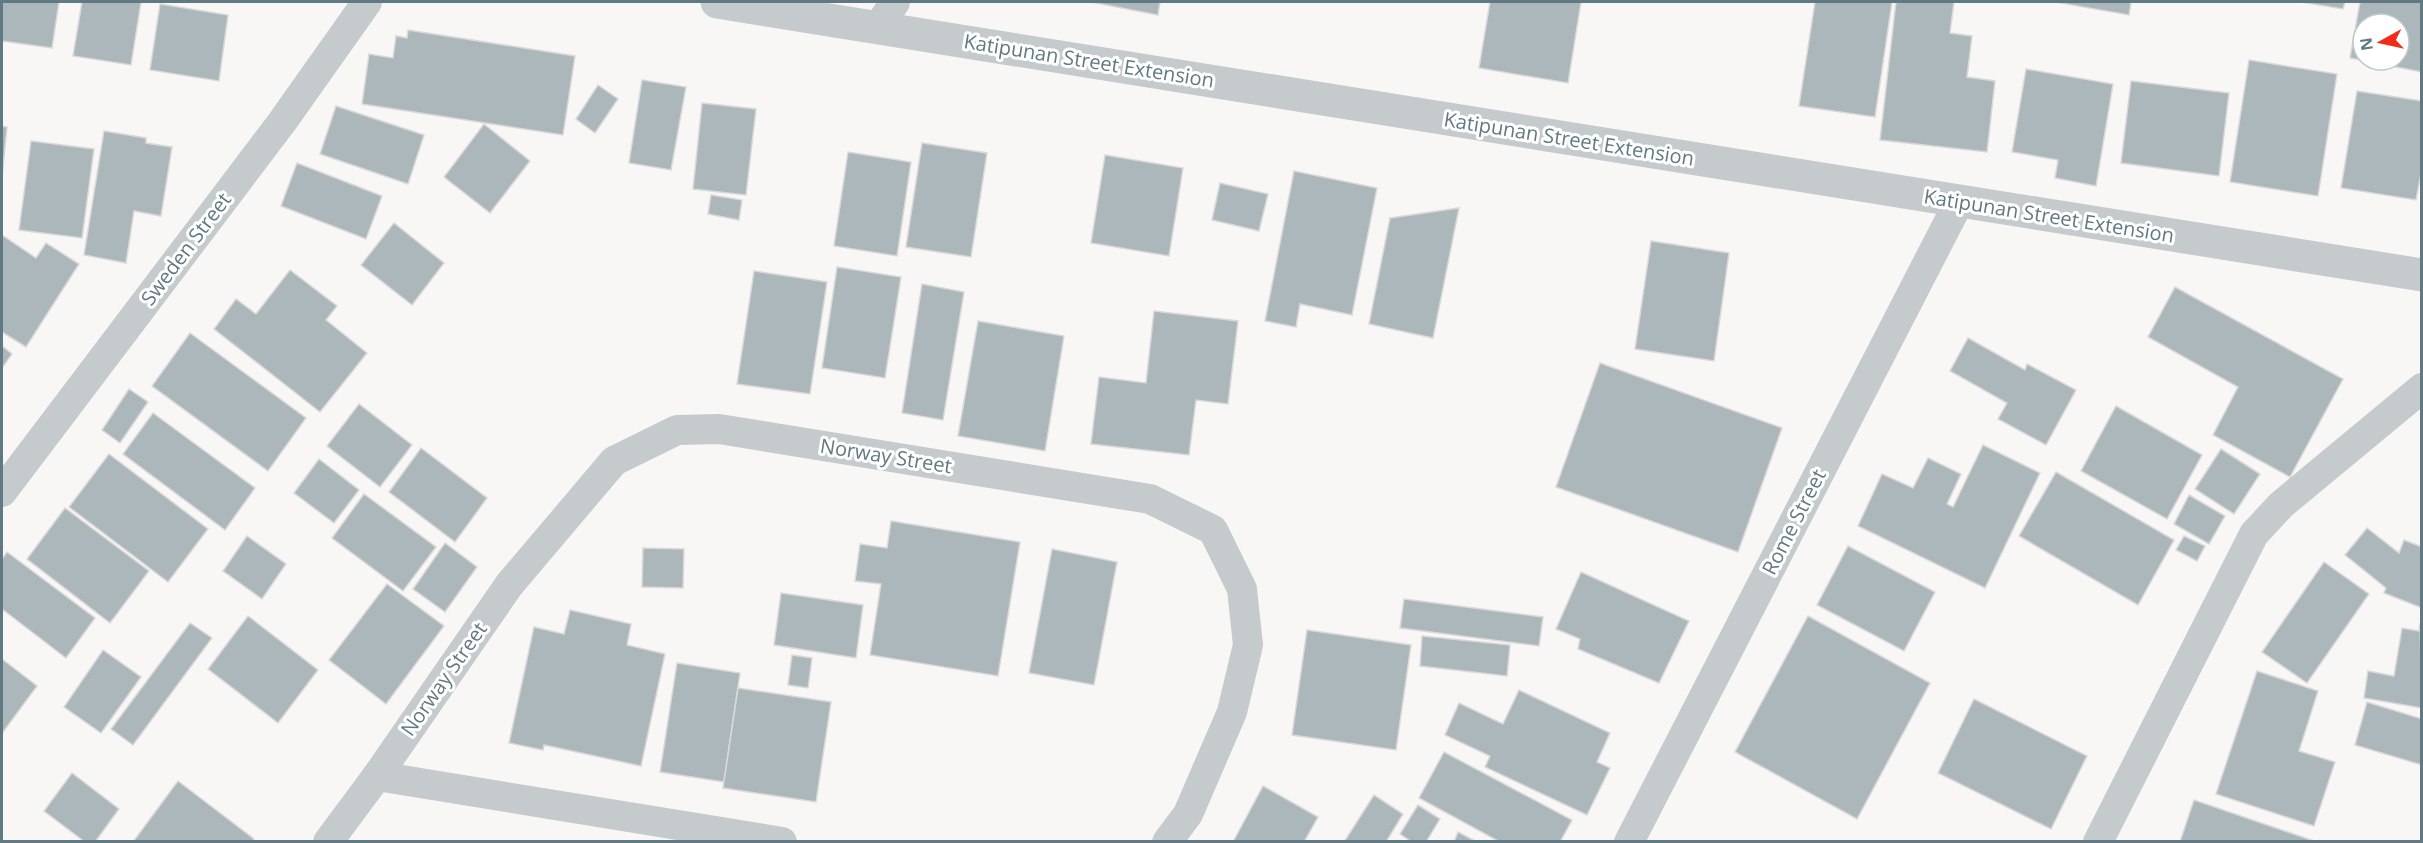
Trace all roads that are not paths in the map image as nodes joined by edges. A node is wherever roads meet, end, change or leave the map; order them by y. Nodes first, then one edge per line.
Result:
1 (367, 2) edge
2 (717, 2) edge
3 (886, 14) edge
4 (1959, 202) junction
5 (2421, 275) edge
6 (2421, 388) edge
7 (2, 492) edge
8 (377, 776) junction
9 (328, 842) edge
10 (782, 842) edge
11 (1167, 842) edge
12 (1629, 842) edge
13 (2098, 842) edge

1 - 7 street, Sweden Street
2 - 3 street, Katipunan Street Extension
3 - 4 street, Katipunan Street Extension
4 - 5 street, Katipunan Street Extension
4 - 12 street, Rome Street
6 - 13 street
8 - 9 street, Norway Street
8 - 10 street
8 - 11 street, Norway Street

